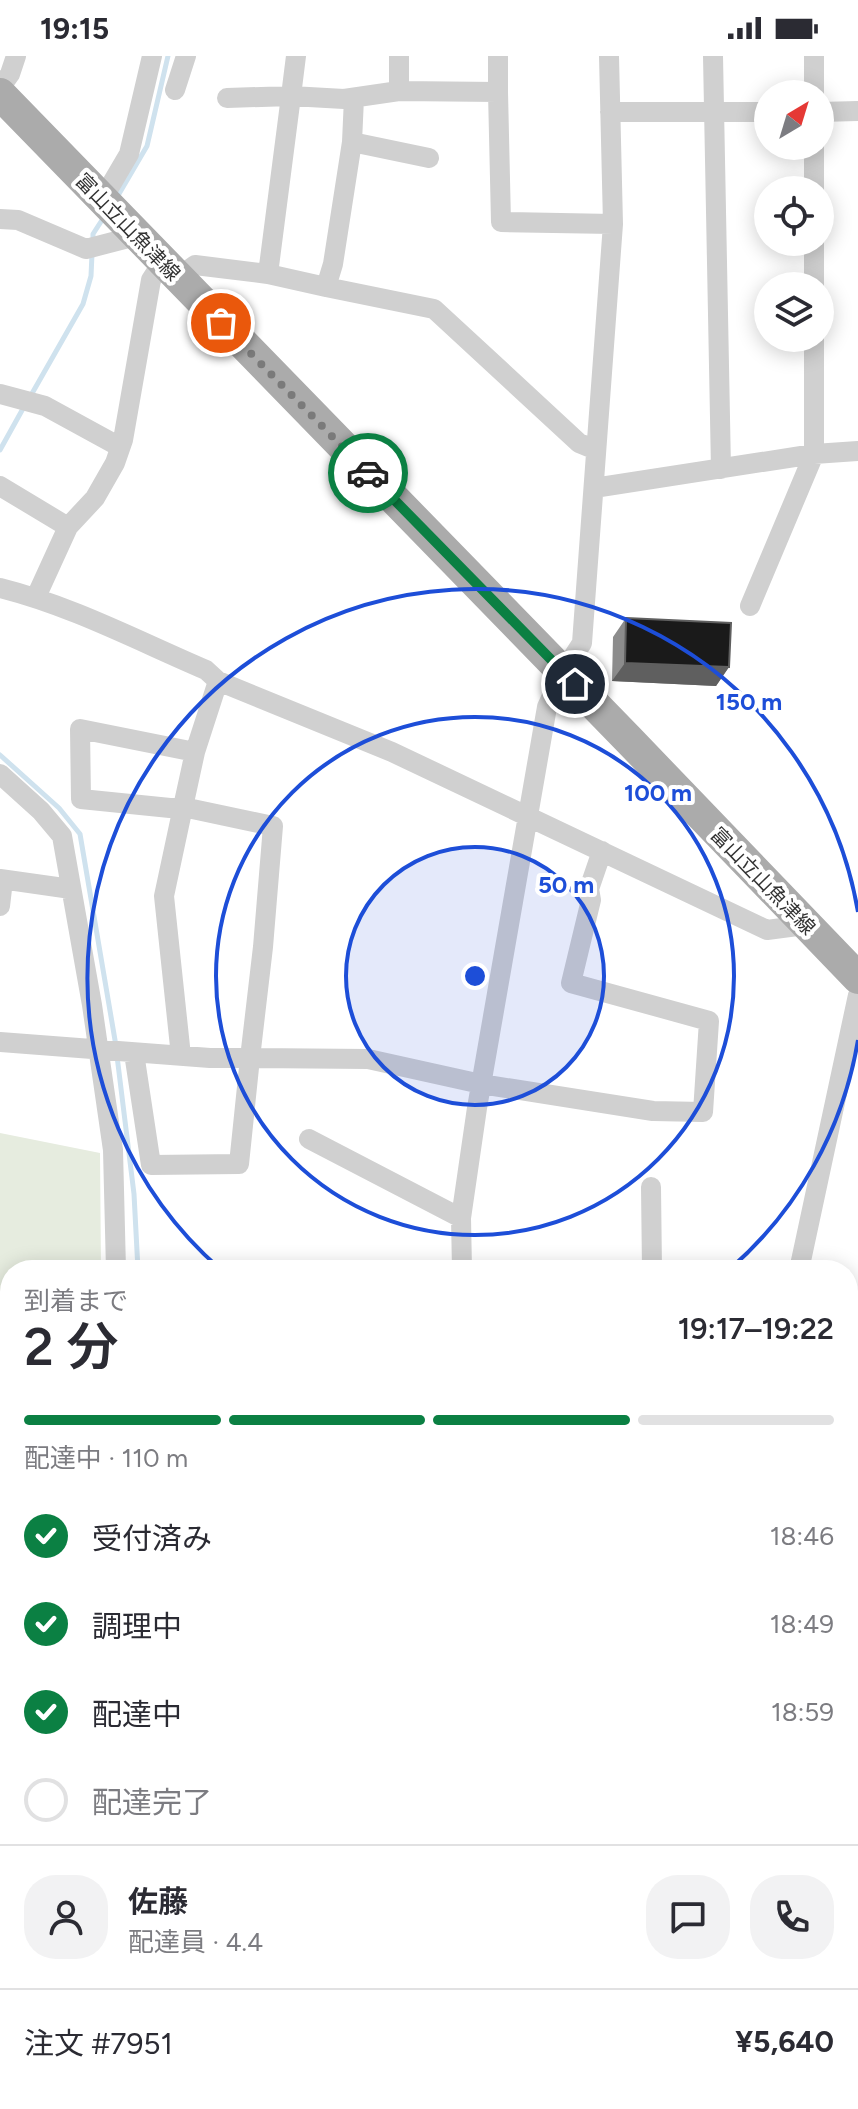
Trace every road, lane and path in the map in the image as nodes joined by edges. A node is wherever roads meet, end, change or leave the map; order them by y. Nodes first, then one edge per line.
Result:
1 (16, 56) edge
2 (152, 56) edge
3 (186, 56) edge
4 (296, 56) edge
5 (399, 56) edge
6 (498, 56) edge
7 (609, 56) edge
8 (713, 56) edge
9 (814, 56) edge
10 (814, 80) edge
11 (0, 88) edge
12 (175, 90) dead end
13 (399, 91) junction
14 (498, 92) junction
15 (0, 94) edge
16 (291, 96) junction
17 (227, 98) dead end
18 (354, 98) junction
19 (858, 111) edge
20 (610, 112) junction
21 (714, 112) junction
22 (754, 112) edge
23 (834, 112) edge
24 (352, 142) junction
25 (429, 158) dead end
26 (0, 219) edge
27 (613, 224) junction
28 (108, 225) junction
29 (170, 270) junction
30 (268, 274) junction
31 (326, 287) junction
32 (814, 352) edge
33 (8, 396) edge
34 (120, 447) junction
35 (596, 450) junction
36 (858, 451) edge
37 (814, 454) junction
38 (721, 469) junction
39 (0, 486) edge
40 (594, 488) junction
41 (68, 527) junction
42 (0, 588) edge
43 (36, 597) junction
44 (750, 606) dead end
45 (563, 672) junction
46 (218, 681) junction
47 (195, 752) junction
48 (0, 774) edge
49 (183, 807) junction
50 (529, 815) junction
51 (602, 851) junction
52 (1, 880) edge
53 (71, 889) junction
54 (0, 906) edge
55 (805, 925) junction
56 (858, 978) edge
57 (858, 995) edge
58 (0, 1042) edge
59 (102, 1051) junction
60 (131, 1053) junction
61 (181, 1056) junction
62 (250, 1058) junction
63 (481, 1084) junction
64 (309, 1139) dead end
65 (651, 1187) dead end
66 (461, 1218) junction
67 (116, 1260) edge
68 (462, 1260) edge
69 (652, 1260) edge
70 (801, 1260) edge

1 - 11 street
2 - 28 street
3 - 12 street
4 - 16 street
5 - 13 street
6 - 14 street
7 - 20 street
8 - 21 street
9 - 10 street
13 - 14 street
13 - 18 street
14 - 27 street
15 - 28 main road, 富山立山魚津線
16 - 17 street
16 - 18 street
16 - 30 street
18 - 24 street
19 - 23 street
20 - 21 street
20 - 27 street
21 - 22 street
21 - 38 street
24 - 25 street
24 - 31 street
26 - 28 street
27 - 35 street
28 - 29 main road, 富山立山魚津線
29 - 30 street
29 - 34 street
29 - 45 main road, 富山立山魚津線
30 - 31 street
31 - 35 street
32 - 37 street
33 - 34 street
34 - 41 street
35 - 40 street
36 - 37 street
37 - 38 street
37 - 44 street
38 - 40 street
39 - 41 street
40 - 45 street
41 - 43 street
42 - 43 street
43 - 46 street
45 - 50 street
45 - 55 main road, 富山立山魚津線
46 - 47 street
46 - 50 street
47 - 49 street
47 - 49 street
48 - 53 street
49 - 61 street
49 - 62 street
50 - 51 street
50 - 63 street
51 - 55 street
51 - 63 street
52 - 53 street
52 - 54 street
53 - 59 street
55 - 56 main road, 富山立山魚津線
57 - 70 street
58 - 59 street
59 - 60 street
59 - 67 street
60 - 61 street
60 - 62 street
61 - 62 street
62 - 63 street
63 - 66 street
64 - 66 street
65 - 69 street
66 - 68 street

